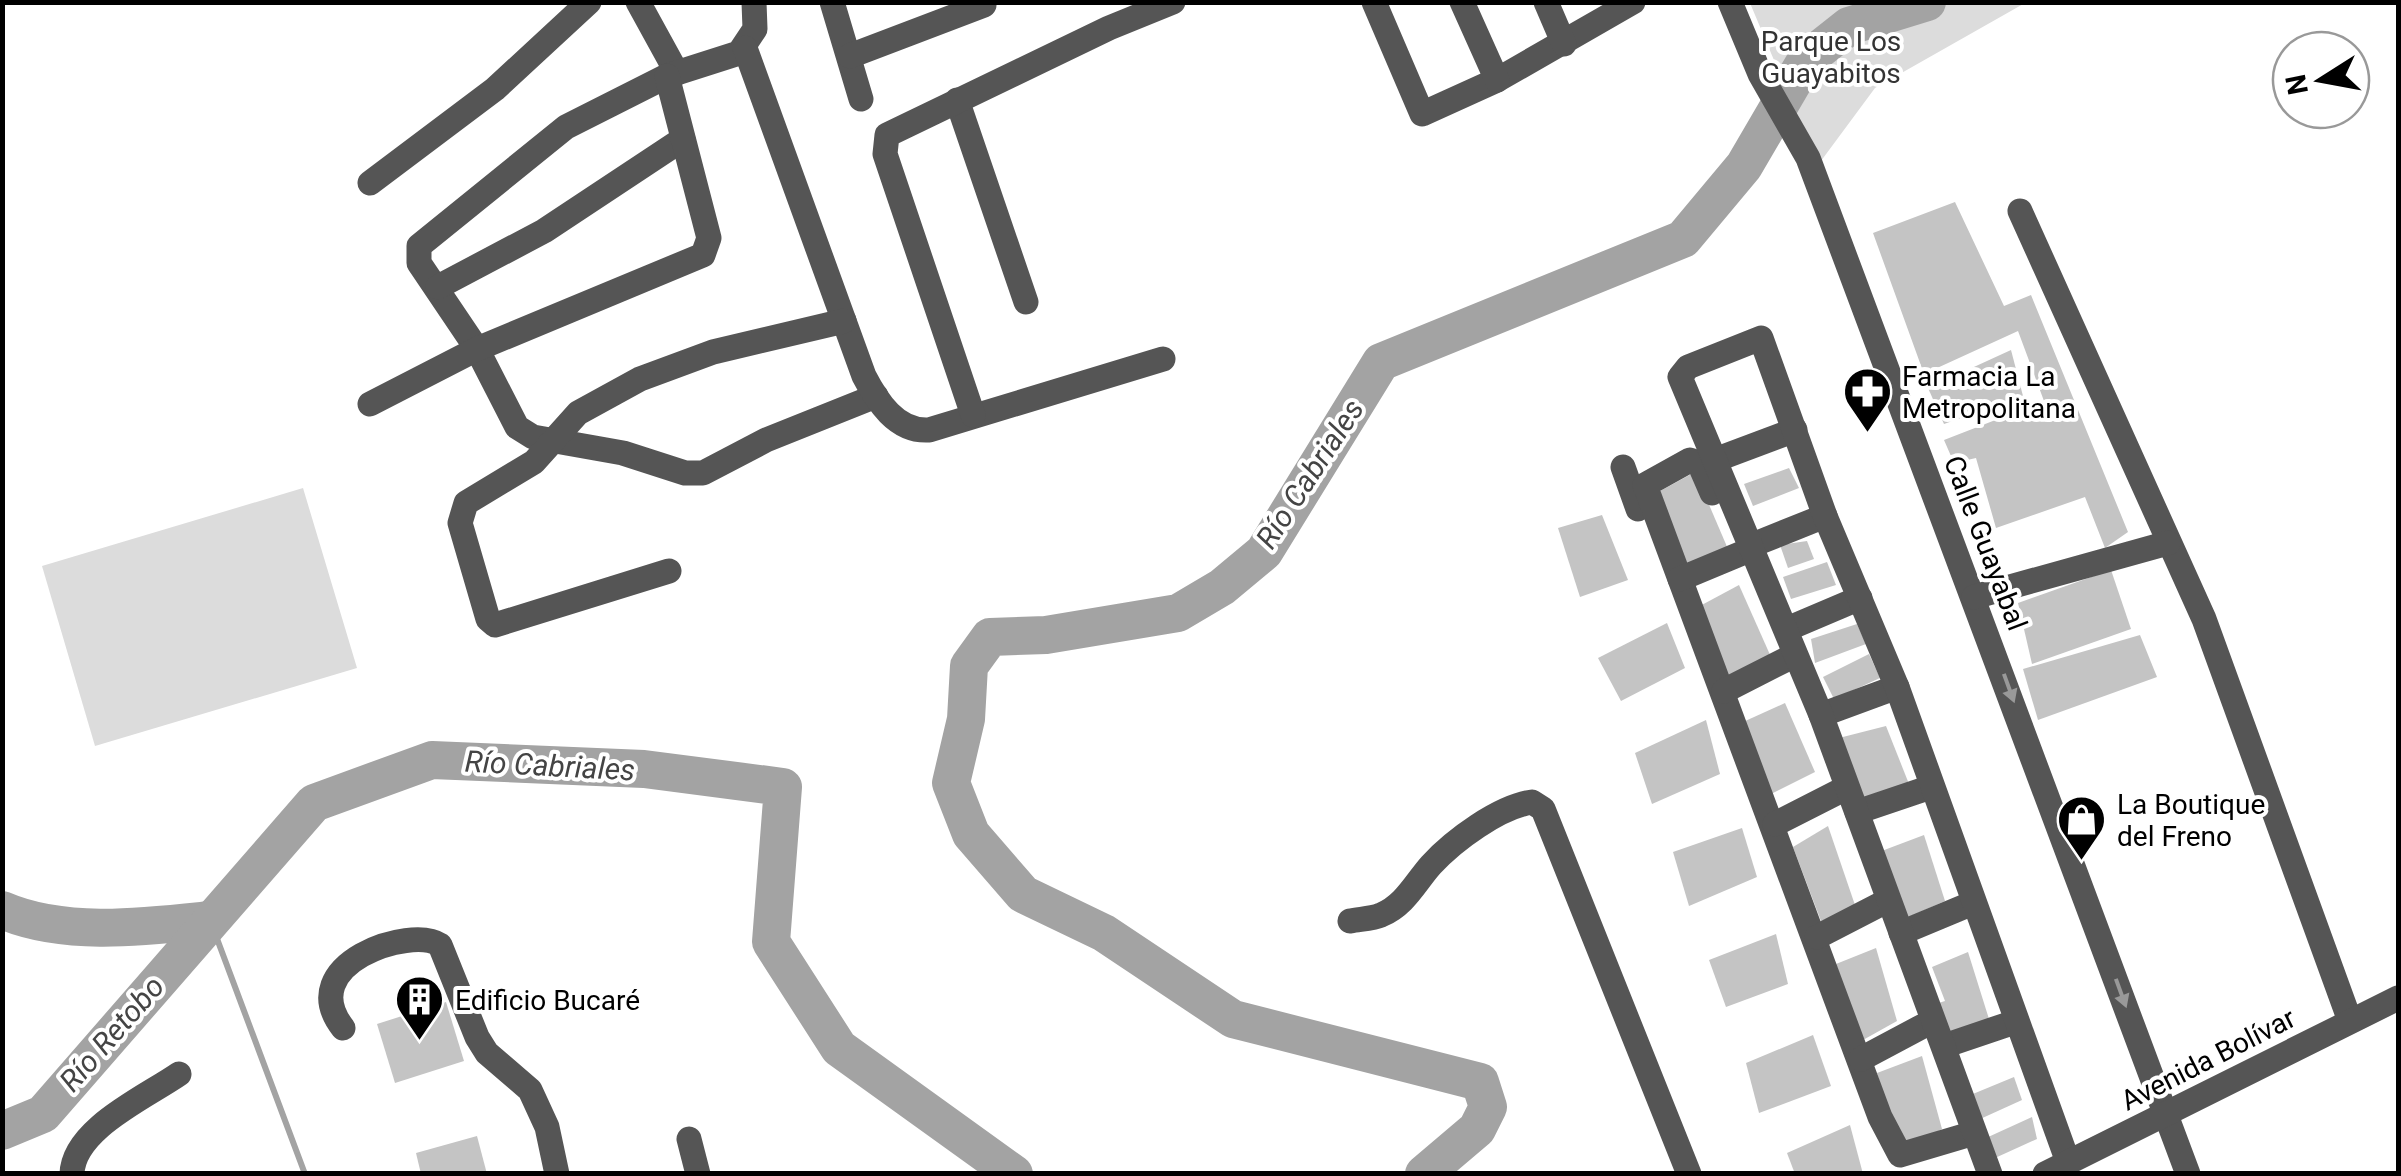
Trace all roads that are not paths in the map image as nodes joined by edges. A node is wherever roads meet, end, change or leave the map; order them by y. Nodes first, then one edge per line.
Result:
1 (589, 2) edge
2 (638, 2) edge
3 (754, 2) edge
4 (832, 2) edge
5 (1173, 2) edge
6 (1374, 2) edge
7 (1462, 2) edge
8 (1546, 2) edge
9 (1730, 2) edge
10 (1629, 3) edge
11 (984, 5) edge
12 (1564, 44) junction
13 (746, 48) junction
14 (850, 56) junction
15 (672, 74) junction
16 (1497, 80) junction
17 (861, 99) dead end
18 (957, 100) junction
19 (683, 139) junction
20 (370, 183) dead end
21 (2020, 211) dead end
22 (438, 287) junction
23 (1026, 302) dead end
24 (844, 321) junction
25 (477, 349) junction
26 (1162, 359) dead end
27 (876, 396) junction
28 (370, 404) dead end
29 (973, 414) junction
30 (1796, 430) junction
31 (552, 441) junction
32 (1715, 460) junction
33 (1623, 467) dead end
34 (1825, 516) junction
35 (2168, 544) junction
36 (1745, 550) junction
37 (668, 571) dead end
38 (1680, 579) junction
39 (1974, 597) junction
40 (1860, 598) junction
41 (1787, 630) junction
42 (1787, 659) junction
43 (1896, 687) junction
44 (1724, 691) junction
45 (1821, 715) junction
46 (1932, 787) junction
47 (1838, 792) junction
48 (1857, 812) junction
49 (1775, 824) junction
50 (1974, 903) junction
51 (1879, 905) junction
52 (1350, 921) dead end
53 (1900, 933) junction
54 (1816, 937) junction
55 (2398, 998) edge
56 (2350, 1021) junction
57 (2015, 1022) junction
58 (1924, 1026) junction
59 (343, 1028) dead end
60 (1944, 1046) junction
61 (1861, 1058) junction
62 (179, 1074) dead end
63 (2166, 1114) junction
64 (1964, 1136) junction
65 (690, 1139) dead end
66 (2057, 1168) edge
67 (72, 1174) edge
68 (558, 1174) edge
69 (698, 1174) edge
70 (1690, 1174) edge
71 (1892, 1174) edge
72 (1976, 1174) edge
73 (1990, 1174) edge
74 (2188, 1174) edge

1 - 20 street
2 - 15 street
3 - 13 street
4 - 14 street
5 - 18 street
6 - 16 street
7 - 16 street
8 - 12 street
9 - 39 street, Calle Guayabal
10 - 12 street
11 - 14 street
12 - 16 street
13 - 15 street
13 - 24 street
14 - 17 street
15 - 19 street
15 - 22 street
18 - 23 street
18 - 29 street
19 - 22 street
19 - 25 street
21 - 35 street
22 - 25 street
24 - 27 street
24 - 31 street
25 - 28 street
25 - 31 street
26 - 29 street
27 - 29 street
27 - 31 street
30 - 32 street
30 - 32 street
30 - 34 street
31 - 37 street
32 - 36 street
33 - 71 street
34 - 36 street
34 - 40 street
35 - 39 street
35 - 56 street
36 - 38 street
36 - 38 street
36 - 41 street
36 - 42 street
38 - 44 street
39 -> 63 street, Calle Guayabal
40 - 41 street
40 - 43 street
41 - 45 street
42 - 44 street
42 - 47 street
43 - 45 street
43 - 46 street
44 - 49 street
45 - 48 street
46 - 48 street
46 - 50 street
47 - 49 street
47 - 51 street
48 - 53 street
49 - 54 street
50 - 53 street
50 - 57 street
51 - 54 street
51 - 58 street
52 - 70 street
53 - 60 street
54 - 61 street
55 - 56 street, Avenida Bolívar
56 - 63 street, Avenida Bolívar
57 - 60 street
57 - 66 street
58 - 61 street
58 - 64 street
59 - 68 street
60 - 73 street
61 - 64 street
62 - 67 street
63 - 66 street, Avenida Bolívar
63 - 74 street, Calle Guayabal
64 - 72 street
65 - 69 street

